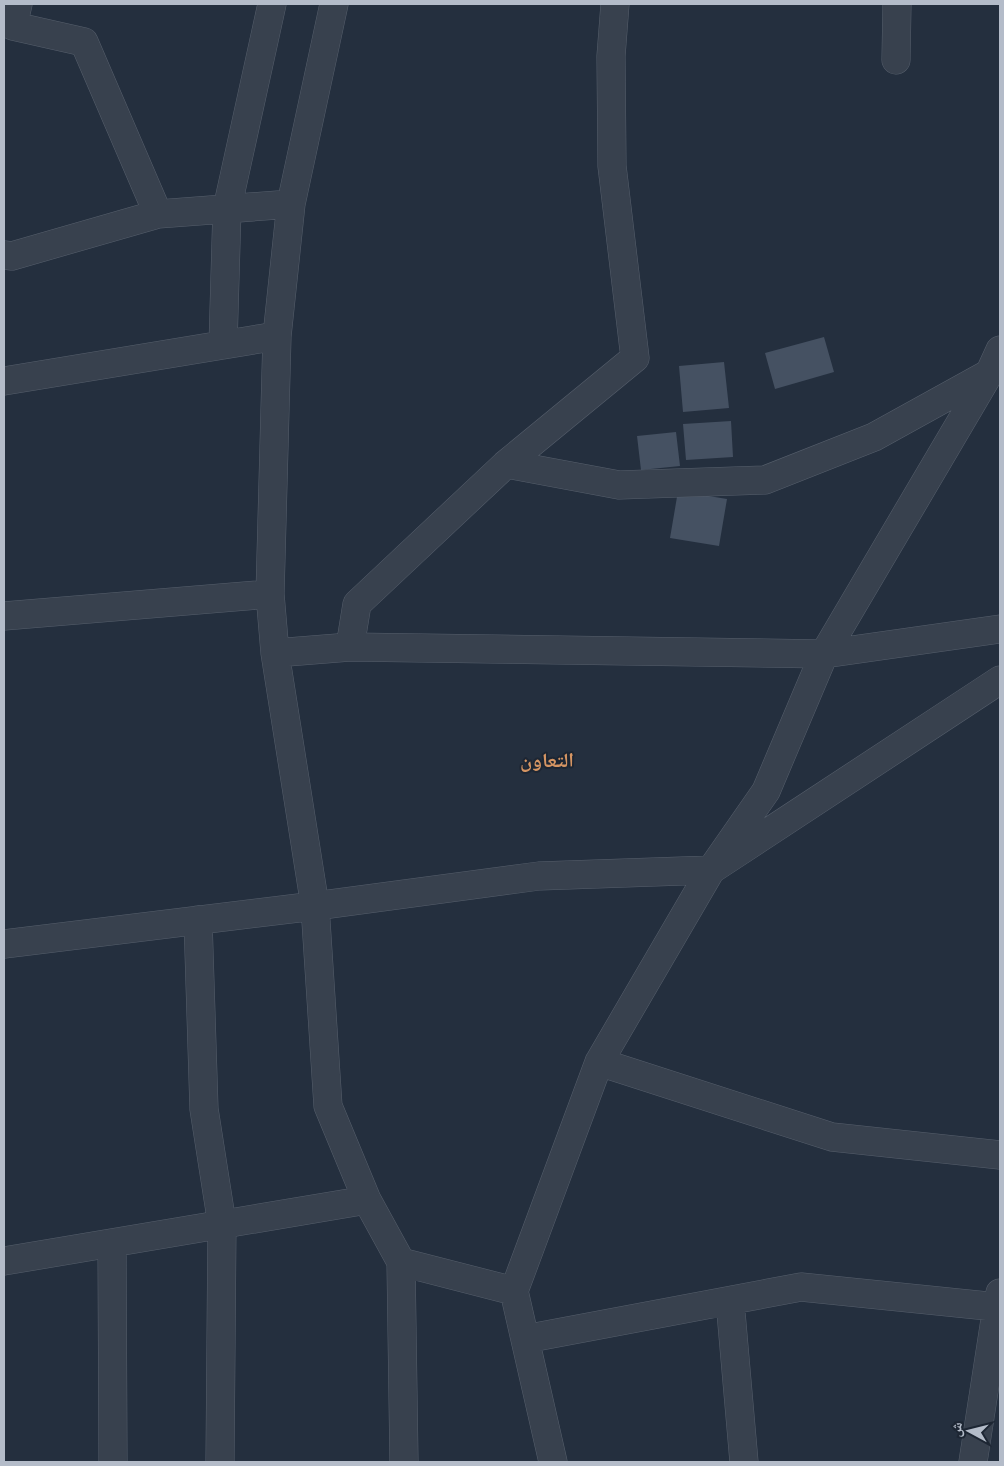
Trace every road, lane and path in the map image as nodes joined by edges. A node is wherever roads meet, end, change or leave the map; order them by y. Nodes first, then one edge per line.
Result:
1 (18, 4) edge
2 (272, 4) edge
3 (334, 4) edge
4 (615, 4) edge
5 (897, 4) edge
6 (896, 60) dead end
7 (291, 204) junction
8 (226, 209) junction
9 (158, 214) junction
10 (4, 255) edge
11 (277, 336) junction
12 (223, 345) junction
13 (995, 362) edge
14 (4, 381) edge
15 (506, 464) junction
16 (270, 594) junction
17 (4, 616) edge
18 (1000, 629) edge
19 (350, 647) junction
20 (274, 653) junction
21 (824, 654) junction
22 (1000, 680) edge
23 (711, 870) junction
24 (315, 906) junction
25 (198, 920) junction
26 (4, 944) edge
27 (599, 1062) junction
28 (1000, 1155) edge
29 (368, 1200) junction
30 (222, 1224) junction
31 (112, 1243) junction
32 (4, 1261) edge
33 (401, 1262) junction
34 (514, 1291) junction
35 (730, 1300) junction
36 (998, 1300) edge
37 (525, 1340) junction
38 (969, 1461) edge
39 (113, 1462) edge
40 (220, 1462) edge
41 (404, 1462) edge
42 (553, 1462) edge
43 (744, 1462) edge

1 - 9 street
2 - 8 street
3 - 7 street
4 - 15 street
5 - 6 street
7 - 8 street
7 - 11 street
8 - 9 street
8 - 12 street
9 - 10 street
11 - 12 street
11 - 16 street
12 - 14 street
13 - 15 street
13 - 21 street
15 - 19 street
16 - 17 street
16 - 20 street
18 - 21 street
19 - 20 street
19 - 21 street
20 - 24 street
21 - 23 street
22 - 23 street
23 - 24 street
23 - 27 street
24 - 25 street
24 - 29 street
25 - 26 street
25 - 30 street
27 - 28 street
27 - 34 street
29 - 30 street
29 - 33 street
30 - 31 street
30 - 40 street
31 - 32 street
31 - 39 street
33 - 34 street
33 - 41 street
34 - 37 street
35 - 36 street
35 - 37 street
35 - 43 street
36 - 38 street
37 - 42 street

